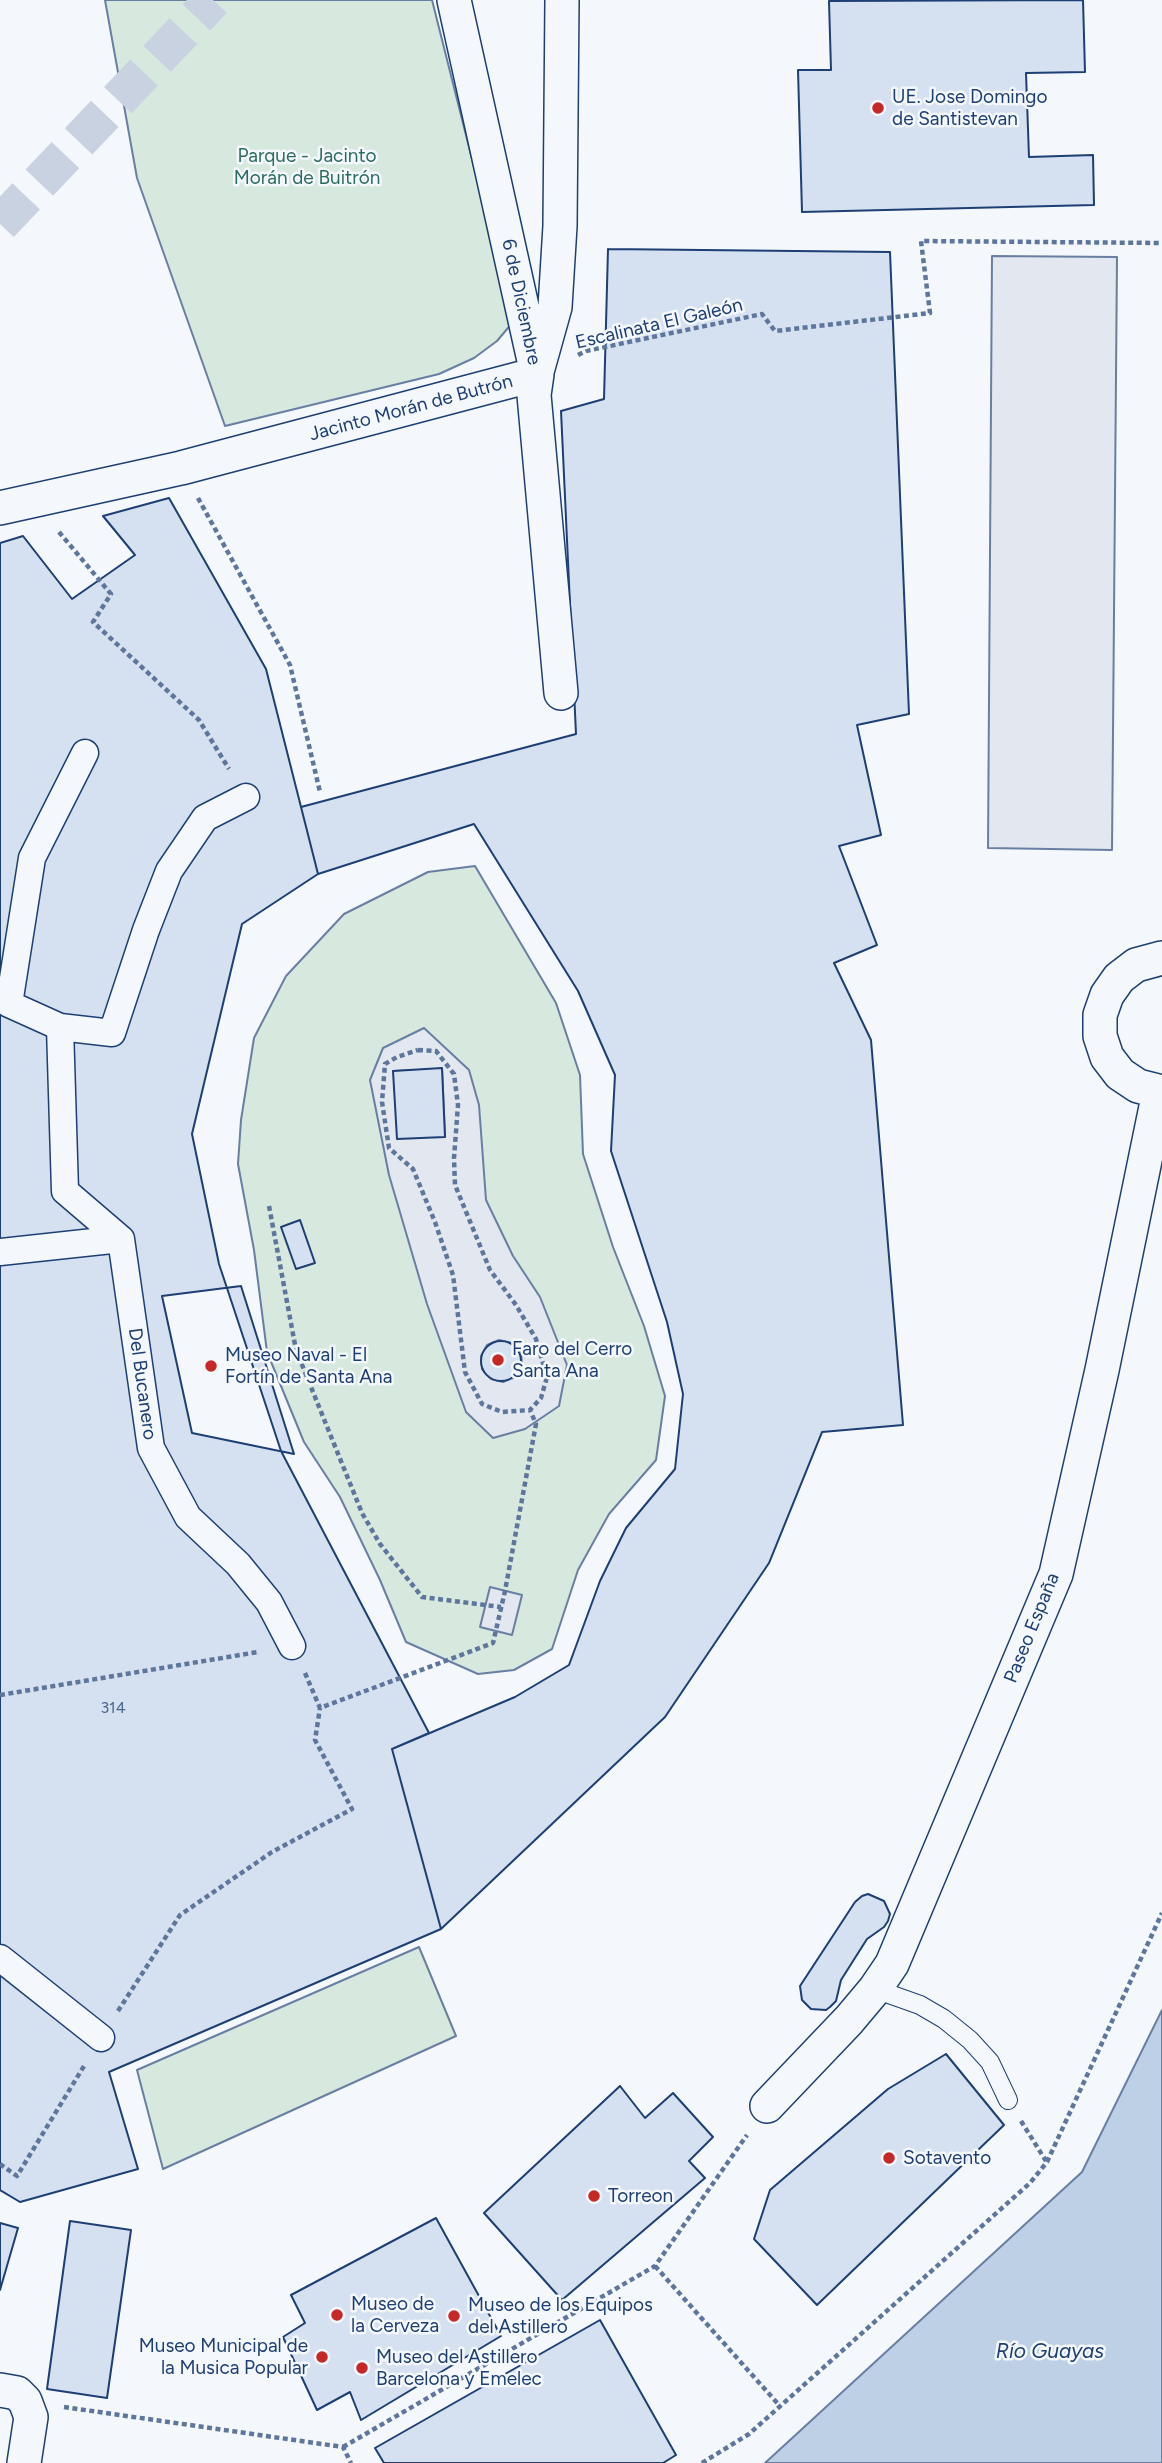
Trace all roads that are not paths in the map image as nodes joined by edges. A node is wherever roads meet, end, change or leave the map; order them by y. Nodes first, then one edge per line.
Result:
1 (454, 0) edge
2 (562, 0) edge
3 (537, 374) junction
4 (0, 508) edge
5 (561, 693) dead end
6 (85, 753) dead end
7 (246, 797) road end
8 (1162, 958) edge
9 (60, 1027) junction
10 (1160, 1092) edge
11 (121, 1240) junction
12 (0, 1252) edge
13 (292, 1646) road end
14 (0, 1958) edge
15 (876, 1989) junction
16 (101, 2038) road end
17 (1008, 2100) road end
18 (767, 2106) road end
19 (13, 2396) edge
20 (24, 2463) edge

1 - 3 street, 6 de Diciembre
2 - 3 street, Jacinto Morán de Butrón
3 - 4 street, Jacinto Morán de Butrón
3 - 5 street, 6 de Diciembre
6 - 9 street
7 - 9 street
8 - 10 street
9 - 11 street
10 - 15 street, Paseo España
11 - 12 street
11 - 13 street, Del Bucanero
14 - 16 street
15 - 17 lane
15 - 18 street, Paseo España
19 - 20 street

